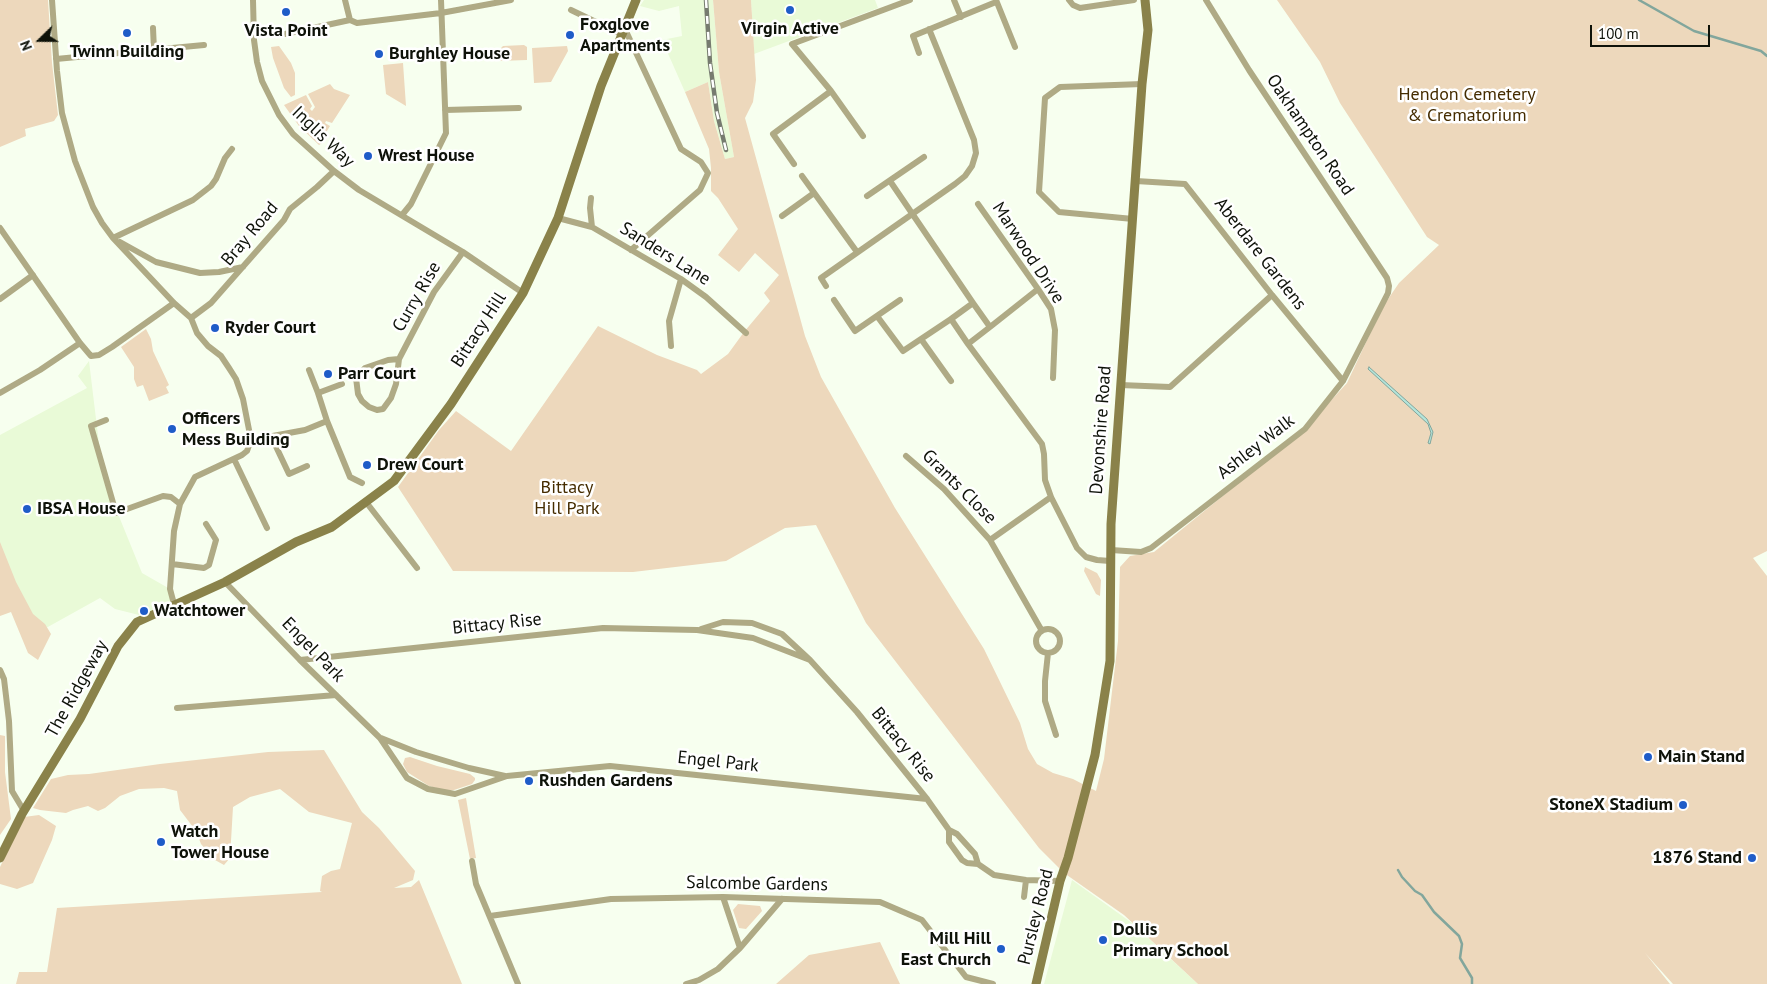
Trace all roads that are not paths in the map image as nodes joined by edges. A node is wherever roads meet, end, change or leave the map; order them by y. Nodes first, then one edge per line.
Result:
1 (52, 0) edge
2 (253, 0) edge
3 (345, 0) edge
4 (441, 0) edge
5 (511, 0) edge
6 (636, 0) edge
7 (910, 0) edge
8 (954, 0) edge
9 (1069, 0) edge
10 (1134, 0) edge
11 (1145, 0) edge
12 (1206, 0) edge
13 (996, 1) edge
14 (571, 10) dead end
15 (441, 13) junction
16 (961, 17) junction
17 (350, 20) junction
18 (153, 28) dead end
19 (929, 29) junction
20 (623, 31) junction
21 (285, 34) dead end
22 (204, 45) dead end
23 (1015, 46) dead end
24 (154, 50) junction
25 (920, 53) dead end
26 (56, 59) junction
27 (1142, 84) junction
28 (831, 91) junction
29 (519, 108) dead end
30 (445, 110) junction
31 (863, 136) dead end
32 (232, 149) dead end
33 (924, 157) dead end
34 (794, 164) dead end
35 (334, 171) junction
36 (802, 176) dead end
37 (890, 181) junction
38 (1136, 181) junction
39 (814, 193) junction
40 (867, 196) dead end
41 (592, 198) dead end
42 (978, 204) dead end
43 (911, 214) junction
44 (402, 216) junction
45 (782, 216) dead end
46 (558, 218) junction
47 (1133, 220) junction
48 (592, 227) junction
49 (0, 228) edge
50 (113, 238) junction
51 (631, 250) junction
52 (463, 252) junction
53 (857, 252) junction
54 (243, 267) junction
55 (33, 275) junction
56 (681, 279) junction
57 (826, 286) dead end
58 (1389, 286) joint
59 (1038, 289) junction
60 (523, 292) junction
61 (1272, 295) junction
62 (0, 299) edge
63 (834, 300) dead end
64 (900, 300) dead end
65 (973, 303) junction
66 (174, 304) junction
67 (877, 316) junction
68 (191, 318) junction
69 (951, 319) junction
70 (990, 327) junction
71 (746, 333) dead end
72 (921, 339) junction
73 (80, 343) junction
74 (968, 344) junction
75 (671, 346) dead end
76 (399, 358) junction
77 (309, 370) dead end
78 (1053, 378) dead end
79 (951, 381) dead end
80 (1343, 381) junction
81 (342, 384) dead end
82 (1120, 385) junction
83 (0, 393) edge
84 (318, 393) junction
85 (106, 420) dead end
86 (327, 420) junction
87 (271, 436) junction
88 (250, 440) junction
89 (906, 456) dead end
90 (234, 459) junction
91 (307, 466) dead end
92 (362, 483) dead end
93 (1051, 497) junction
94 (366, 502) junction
95 (180, 504) junction
96 (206, 524) dead end
97 (267, 528) dead end
98 (990, 540) junction
99 (1111, 550) junction
100 (1110, 561) junction
101 (172, 564) junction
102 (417, 568) dead end
103 (225, 582) junction
104 (174, 604) junction
105 (698, 630) junction
106 (1042, 631) junction
107 (1048, 654) junction
108 (300, 660) junction
109 (810, 660) junction
110 (0, 670) edge
111 (336, 695) junction
112 (177, 708) dead end
113 (1056, 735) dead end
114 (380, 738) junction
115 (506, 776) junction
116 (927, 799) junction
117 (24, 811) junction
118 (948, 830) junction
119 (0, 858) edge
120 (1068, 858) joint
121 (472, 861) dead end
122 (978, 864) junction
123 (1026, 880) junction
124 (1060, 881) junction
125 (723, 897) junction
126 (1024, 897) dead end
127 (782, 899) junction
128 (490, 916) junction
129 (740, 948) junction
130 (966, 977) junction
131 (518, 984) edge
132 (686, 984) edge
133 (961, 984) edge
134 (993, 984) edge
135 (1036, 984) edge

1 - 26 street
2 - 35 street, Inglis Way
3 - 17 street
4 - 15 street
5 - 15 street
6 - 20 main road, Bittacy Hill
7 - 28 street
8 - 16 street
9 - 10 street
11 - 27 main road, Devonshire Road
12 - 58 street, Oakhampton Road
13 - 16 street
13 - 23 street
14 - 20 street
15 - 17 street
15 - 30 street
16 - 19 street
17 - 21 street
18 - 24 street
19 - 25 street
19 - 43 street
20 - 46 main road, Bittacy Hill
20 - 51 street
22 - 24 street
24 - 26 street
26 - 50 street
27 - 38 main road, Devonshire Road
27 - 47 street
28 - 31 street
28 - 34 street
29 - 30 street
30 - 44 street
32 - 50 street
33 - 37 street
35 - 44 street, Inglis Way
35 - 54 street, Bray Road
36 - 39 street
37 - 40 street
37 - 43 street
38 - 47 main road, Devonshire Road
38 - 61 street, Aberdare Gardens
39 - 45 street
39 - 53 street
41 - 48 street
42 - 59 street, Marwood Drive
43 - 53 street
43 - 65 street
44 - 52 street, Inglis Way
46 - 48 street, Sanders Lane
46 - 60 main road, Bittacy Hill
47 - 82 main road, Devonshire Road
48 - 51 street, Sanders Lane
49 - 55 street
50 - 54 street
50 - 66 street
51 - 56 street, Sanders Lane
52 - 60 street, Inglis Way
52 - 76 street, Curry Rise
53 - 57 street
54 - 68 street, Bray Road
55 - 62 street
55 - 73 street
56 - 71 street, Sanders Lane
56 - 75 street
58 - 80 street, Ashley Walk
59 - 70 street
59 - 78 street, Marwood Drive
60 - 94 main road, Bittacy Hill
61 - 80 street, Aberdare Gardens
61 - 82 street
63 - 67 street
64 - 67 street
65 - 69 street
65 - 70 street
66 - 68 street
66 - 73 street
67 - 72 street
68 - 88 street
69 - 72 street
69 - 74 street
70 - 74 street
72 - 79 street
73 - 83 street
74 - 93 street
76 - 76 street, Curry Rise
77 - 84 street
80 - 99 street, Ashley Walk
81 - 84 street
82 - 99 main road, Devonshire Road
84 - 86 street
85 - 95 street
86 - 87 street
86 - 92 street
87 - 88 street
87 - 91 street
88 - 90 street
89 - 98 street, Grants Close
90 - 95 street
90 - 97 street
93 - 98 street, Grants Close
93 - 100 street
94 - 102 street
94 - 103 main road, Bittacy Hill
95 - 101 street
96 - 101 street
98 - 106 street, Grants Close
99 - 100 main road, Devonshire Road
100 - 120 main road, Devonshire Road
101 - 104 street
103 - 104 main road, The Ridgeway
103 - 108 street, Engel Park
104 - 117 main road, The Ridgeway
105 - 108 street, Bittacy Rise
105 - 109 street, Bittacy Rise
105 - 109 street, Bittacy Rise
106 - 107 street
106 - 107 street
107 - 113 street
108 - 111 street, Engel Park
109 - 116 street, Bittacy Rise
110 - 117 street
111 - 112 street
111 - 114 street, Engel Park
114 - 115 street, Engel Park
114 - 115 street, Engel Park
115 - 116 street, Engel Park
116 - 118 street, Bittacy Rise
117 - 119 main road, The Ridgeway
118 - 122 street, Bittacy Rise
118 - 122 street, Bittacy Rise
120 - 124 main road, Pursley Road
121 - 128 street
122 - 123 street, Bittacy Rise
123 - 124 street, Bittacy Rise
123 - 126 street
124 - 135 main road, Pursley Road
125 - 127 street, Salcombe Gardens
125 - 128 street, Salcombe Gardens
125 - 129 street
127 - 129 street
127 - 130 street, Salcombe Gardens
128 - 131 street
129 - 132 street
130 - 133 street
130 - 134 street

